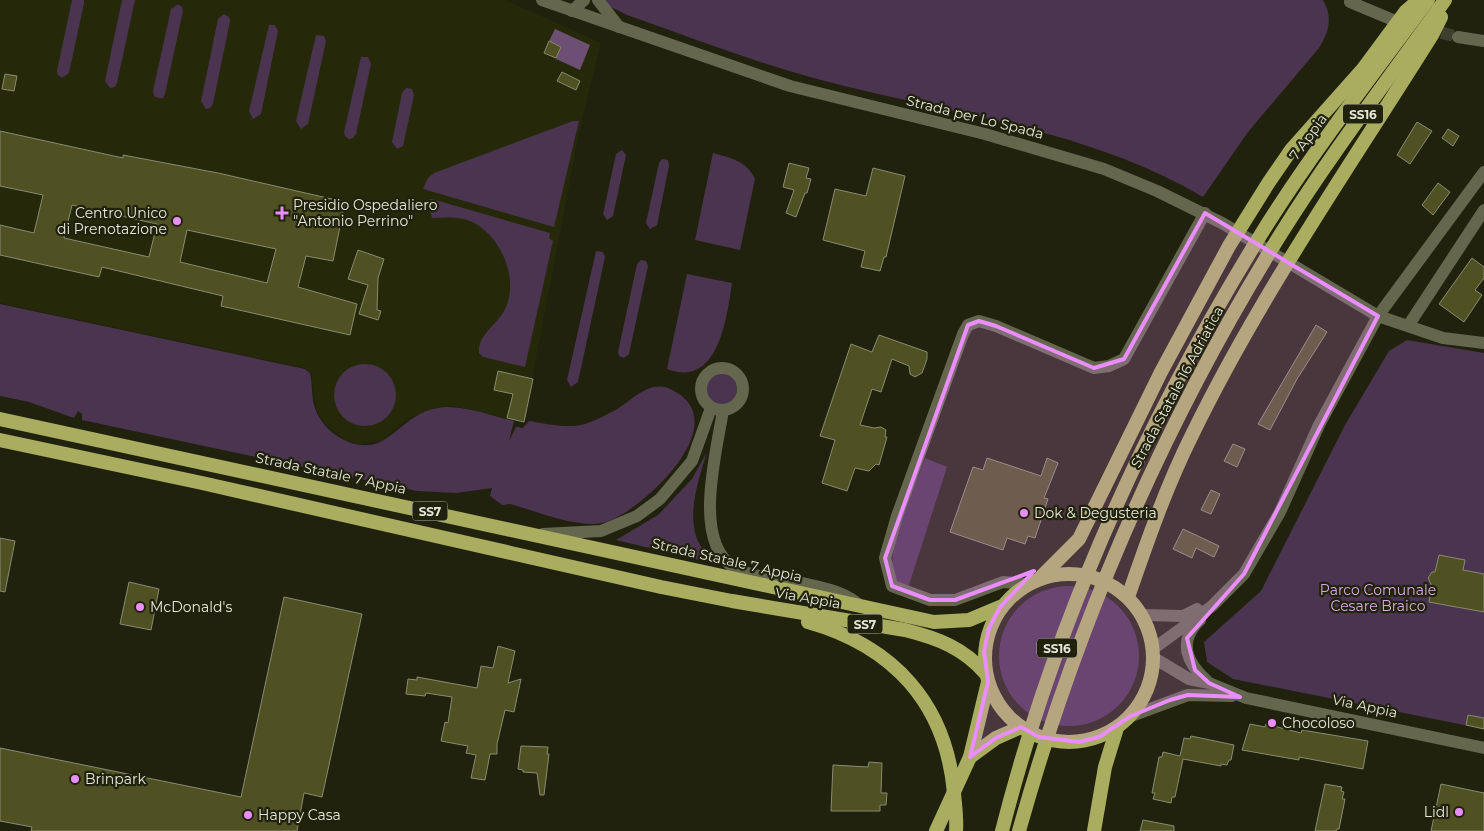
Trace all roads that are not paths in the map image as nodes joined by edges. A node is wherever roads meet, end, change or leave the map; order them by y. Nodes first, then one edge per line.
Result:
1 (542, 0) edge
2 (584, 0) edge
3 (598, 0) edge
4 (1419, 0) edge
5 (1428, 0) edge
6 (1445, 0) edge
7 (1449, 0) edge
8 (1350, 2) dead end
9 (572, 5) edge
10 (1393, 20) dead end
11 (619, 27) junction
12 (1458, 37) tunnel mouth
13 (1484, 42) edge
14 (1484, 172) edge
15 (1484, 210) edge
16 (1205, 214) junction
17 (1269, 222) joint
18 (1378, 316) junction
19 (1408, 326) junction
20 (1484, 343) edge
21 (0, 419) edge
22 (0, 440) edge
23 (0, 446) edge
24 (42, 449) junction
25 (536, 534) junction
26 (1041, 577) junction
27 (1026, 584) junction
28 (1128, 597) junction
29 (732, 601) junction
30 (860, 606) junction
31 (1212, 606) junction
32 (1000, 608) junction
33 (1142, 615) junction
34 (1153, 653) junction
35 (987, 678) junction
36 (1209, 683) junction
37 (1240, 696) junction
38 (1130, 716) junction
39 (1021, 727) junction
40 (1117, 728) junction
41 (1484, 748) edge
42 (970, 757) junction
43 (1003, 826) edge
44 (1020, 828) edge
45 (956, 829) edge
46 (936, 831) edge
47 (1094, 831) edge

1 - 9 street, Strada per Lo Spada
2 - 9 street
3 - 11 street
4 - 26 highway
5 - 17 highway, 7 Appia / SS16
6 - 44 highway, Strada Statale 16 Adriatica / SS16
7 - 28 highway
8 - 10 street
9 - 11 street, Strada per Lo Spada
11 - 16 street, Strada per Lo Spada
12 - 13 street
14 - 18 street
15 - 19 street
16 - 18 street, Strada per Lo Spada
16 - 27 street
17 - 43 highway, Strada Statale 16 Adriatica / SS16
18 - 19 street, Strada per Lo Spada
18 - 31 street
19 - 20 street, Strada per Lo Spada
21 - 25 highway, Strada Statale 7 Appia / SS7
22 - 24 highway, SS7
23 - 24 highway
24 - 29 highway, SS7
25 - 30 highway, Strada Statale 7 Appia / SS7
25 - 30 street
26 - 27 highway
26 - 28 highway
27 - 32 highway
28 - 33 highway
29 - 35 highway, Via Appia / SS7
29 - 45 highway
30 - 32 highway, Strada Statale 7 Appia
31 - 33 street
31 - 34 street
31 - 36 street
32 - 35 highway
33 - 34 highway
34 - 36 street, Via Appia
34 - 38 highway
35 - 39 highway
35 - 42 highway
36 - 37 street, Via Appia
37 - 38 street, Via Appia
37 - 41 street, Via Appia
38 - 40 highway
39 - 40 highway
39 - 42 highway
40 - 47 highway
42 - 46 highway

